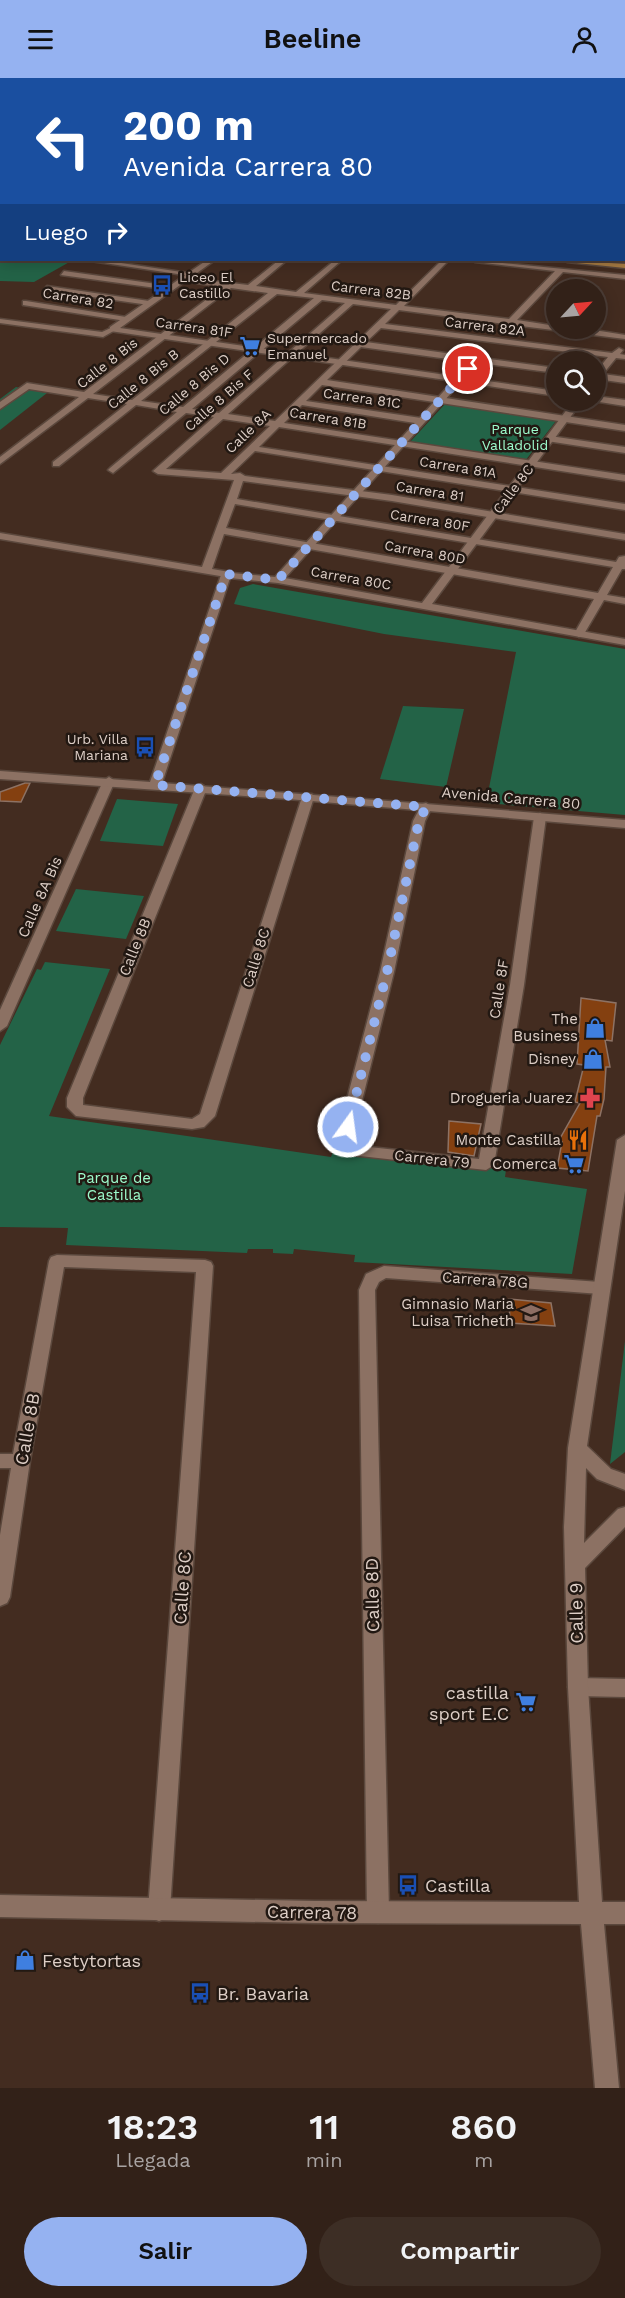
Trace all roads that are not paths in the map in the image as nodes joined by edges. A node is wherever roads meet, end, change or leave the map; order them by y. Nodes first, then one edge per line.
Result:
1 (94, 261) edge
2 (210, 261) edge
3 (282, 261) edge
4 (338, 261) edge
5 (446, 261) edge
6 (484, 261) edge
7 (577, 261) edge
8 (625, 266) edge
9 (561, 270) junction
10 (64, 273) dead end
11 (191, 274) junction
12 (625, 277) edge
13 (183, 279) junction
14 (230, 285) junction
15 (47, 288) dead end
16 (171, 288) junction
17 (249, 288) junction
18 (275, 291) junction
19 (298, 294) junction
20 (320, 297) junction
21 (351, 301) junction
22 (26, 303) dead end
23 (149, 303) junction
24 (397, 307) junction
25 (126, 320) junction
26 (0, 321) edge
27 (510, 322) junction
28 (378, 325) junction
29 (546, 327) edge
30 (113, 329) junction
31 (606, 334) edge
32 (164, 336) junction
33 (625, 337) edge
34 (494, 340) junction
35 (209, 343) junction
36 (359, 344) junction
37 (625, 344) edge
38 (258, 350) junction
39 (290, 354) junction
40 (614, 356) junction
41 (625, 357) edge
42 (476, 360) junction
43 (340, 362) junction
44 (606, 365) edge
45 (546, 370) edge
46 (606, 377) edge
47 (459, 379) junction
48 (625, 380) edge
49 (320, 382) junction
50 (546, 392) edge
51 (87, 395) junction
52 (440, 400) junction
53 (606, 400) edge
54 (298, 402) junction
55 (136, 403) junction
56 (625, 403) edge
57 (0, 406) edge
58 (183, 410) junction
59 (571, 411) edge
60 (220, 416) junction
61 (564, 420) junction
62 (421, 421) junction
63 (276, 424) junction
64 (625, 428) edge
65 (550, 439) junction
66 (401, 443) junction
67 (251, 448) junction
68 (625, 450) edge
69 (0, 461) edge
70 (532, 463) junction
71 (56, 464) dead end
72 (378, 468) junction
73 (113, 470) dead end
74 (158, 471) joint
75 (225, 475) junction
76 (240, 476) junction
77 (625, 477) edge
78 (512, 489) junction
79 (356, 493) junction
80 (231, 501) junction
81 (625, 507) edge
82 (493, 515) junction
83 (334, 518) junction
84 (221, 530) junction
85 (0, 536) edge
86 (625, 537) edge
87 (473, 541) junction
88 (309, 545) junction
89 (623, 563) edge
90 (452, 570) junction
91 (206, 571) junction
92 (226, 574) junction
93 (278, 580) junction
94 (601, 596) junction
95 (625, 601) edge
96 (425, 606) junction
97 (579, 634) junction
98 (625, 642) edge
99 (1, 777) edge
100 (109, 781) junction
101 (155, 785) junction
102 (201, 788) junction
103 (308, 796) junction
104 (426, 807) junction
105 (540, 817) junction
106 (625, 824) edge
107 (0, 1026) edge
108 (204, 1120) joint
109 (625, 1140) edge
110 (486, 1165) joint
111 (57, 1261) joint
112 (372, 1278) joint
113 (600, 1288) junction
114 (577, 1448) junction
115 (0, 1461) edge
116 (21, 1461) junction
117 (625, 1482) edge
118 (625, 1515) edge
119 (575, 1565) junction
120 (0, 1597) edge
121 (578, 1687) junction
122 (625, 1688) edge
123 (0, 1906) edge
124 (159, 1910) junction
125 (378, 1912) junction
126 (591, 1913) junction
127 (625, 1913) edge
128 (607, 2088) edge

1 - 11 street
2 - 11 street
3 - 17 street
4 - 19 street
5 - 24 street, Calle 8A
6 - 9 street
7 - 8 main road
9 - 12 street
9 - 27 street
10 - 16 street
11 - 13 street
13 - 14 street, Carrera 82B
13 - 16 street
14 - 17 street, Carrera 82B
14 - 32 street, Calle 8 Bis
15 - 23 street
16 - 23 street
17 - 18 street, Carrera 82B
18 - 19 street, Carrera 82B
18 - 35 street, Calle 8 Bis B
19 - 20 street, Carrera 82B
20 - 21 street, Carrera 82B
20 - 38 street, Calle 8 Bis D
21 - 24 street, Carrera 82B
21 - 39 street, Calle 8 Bis F
22 - 25 street, Carrera 82
23 - 25 street
24 - 27 street, Carrera 82B
24 - 28 street, Calle 8A
25 - 30 street
26 - 30 street
27 - 29 street, Carrera 82B
27 - 34 street
28 - 34 street, Carrera 82A
28 - 36 street, Calle 8A
30 - 32 street, Carrera 81F
31 - 33 street
32 - 35 street, Carrera 81F
32 - 51 street, Calle 8 Bis
34 - 40 street, Carrera 82A
34 - 42 street
35 - 38 street, Carrera 81F
35 - 55 street, Calle 8 Bis B
36 - 42 street
36 - 43 street, Calle 8A
37 - 40 street
38 - 39 street, Carrera 81F
38 - 58 street, Calle 8 Bis D
39 - 43 street, Carrera 81F
39 - 60 street, Calle 8 Bis F
40 - 41 street, Carrera 82A
40 - 44 street
42 - 45 street
42 - 47 street
43 - 47 street, Carrera 81F
43 - 49 street, Calle 8A
46 - 48 street
47 - 50 street, Carrera 81F
47 - 52 street
49 - 52 street
49 - 54 street, Calle 8A
51 - 55 street, Carrera 81B
51 - 57 street, Carrera 81B
51 - 69 street, Calle 8 Bis
52 - 61 street
52 - 62 street
53 - 56 street
54 - 62 street, Carrera 81C
54 - 63 street, Calle 8A
55 - 58 street, Carrera 81B
55 - 71 street, Calle 8 Bis B
58 - 60 street, Carrera 81B
58 - 73 street, Calle 8 Bis D
59 - 61 street, Calle 8C
60 - 63 street, Carrera 81B
60 - 74 street, Calle 8 Bis F
61 - 64 street
61 - 65 street, Calle 8C
62 - 66 street
63 - 66 street, Carrera 81B
63 - 67 street, Calle 8A
65 - 68 street
65 - 70 street, Calle 8C
66 - 70 street, Carrera 81B
66 - 72 street
67 - 72 street, Carrera 81A
67 - 75 street, Calle 8A
70 - 77 street, Carrera 81B
70 - 78 street, Calle 8C
72 - 78 street, Carrera 81A
72 - 79 street
74 - 75 street, Carrera 81
75 - 76 street, Carrera 81
76 - 79 street, Carrera 81
76 - 80 street
78 - 81 street, Carrera 81A
78 - 82 street, Calle 8C
79 - 82 street, Carrera 81
79 - 83 street
80 - 83 street, Carrera 80F
80 - 84 street
82 - 86 street, Carrera 81
82 - 87 street, Calle 8C
83 - 87 street, Carrera 80F
83 - 88 street
84 - 88 street, Carrera 80D
84 - 91 street
85 - 91 street, Carrera 80C
87 - 89 street, Carrera 80F
87 - 90 street, Calle 8C
88 - 90 street, Carrera 80D
88 - 93 street
89 - 94 street
90 - 94 street, Carrera 80D
90 - 96 street, Calle 8C
91 - 92 street, Carrera 80C
92 - 93 street, Carrera 80C
92 - 101 street
93 - 96 street, Carrera 80C
94 - 95 street, Carrera 80D
94 - 97 street
96 - 97 street, Carrera 80C
97 - 98 street, Carrera 80C
99 - 100 street, Avenida Carrera 80
100 - 101 street, Avenida Carrera 80
100 - 107 street, Calle 8A Bis
101 - 102 street, Avenida Carrera 80
102 - 103 street, Avenida Carrera 80
102 - 108 street, Calle 8B
103 - 104 street, Avenida Carrera 80
103 - 108 street, Calle 8C
104 - 105 street, Avenida Carrera 80
104 - 110 street, Carrera 79
105 - 106 street, Avenida Carrera 80
105 - 110 street, Calle 8F
109 - 113 street, Calle 9
111 - 116 street, Calle 8B
111 - 124 street, Calle 8C
112 - 113 street, Carrera 78G
112 - 125 street, Calle 8D
113 - 114 street, Calle 9
114 - 117 street
114 - 119 street, Calle 9
115 - 116 street
116 - 120 street, Calle 8B
118 - 119 street
119 - 121 street, Calle 9
121 - 122 street
121 - 126 street, Calle 9
123 - 124 street, Carrera 78
124 - 125 street, Carrera 78
125 - 126 street, Carrera 78
126 - 127 street, Carrera 78
126 - 128 street, Calle 9

